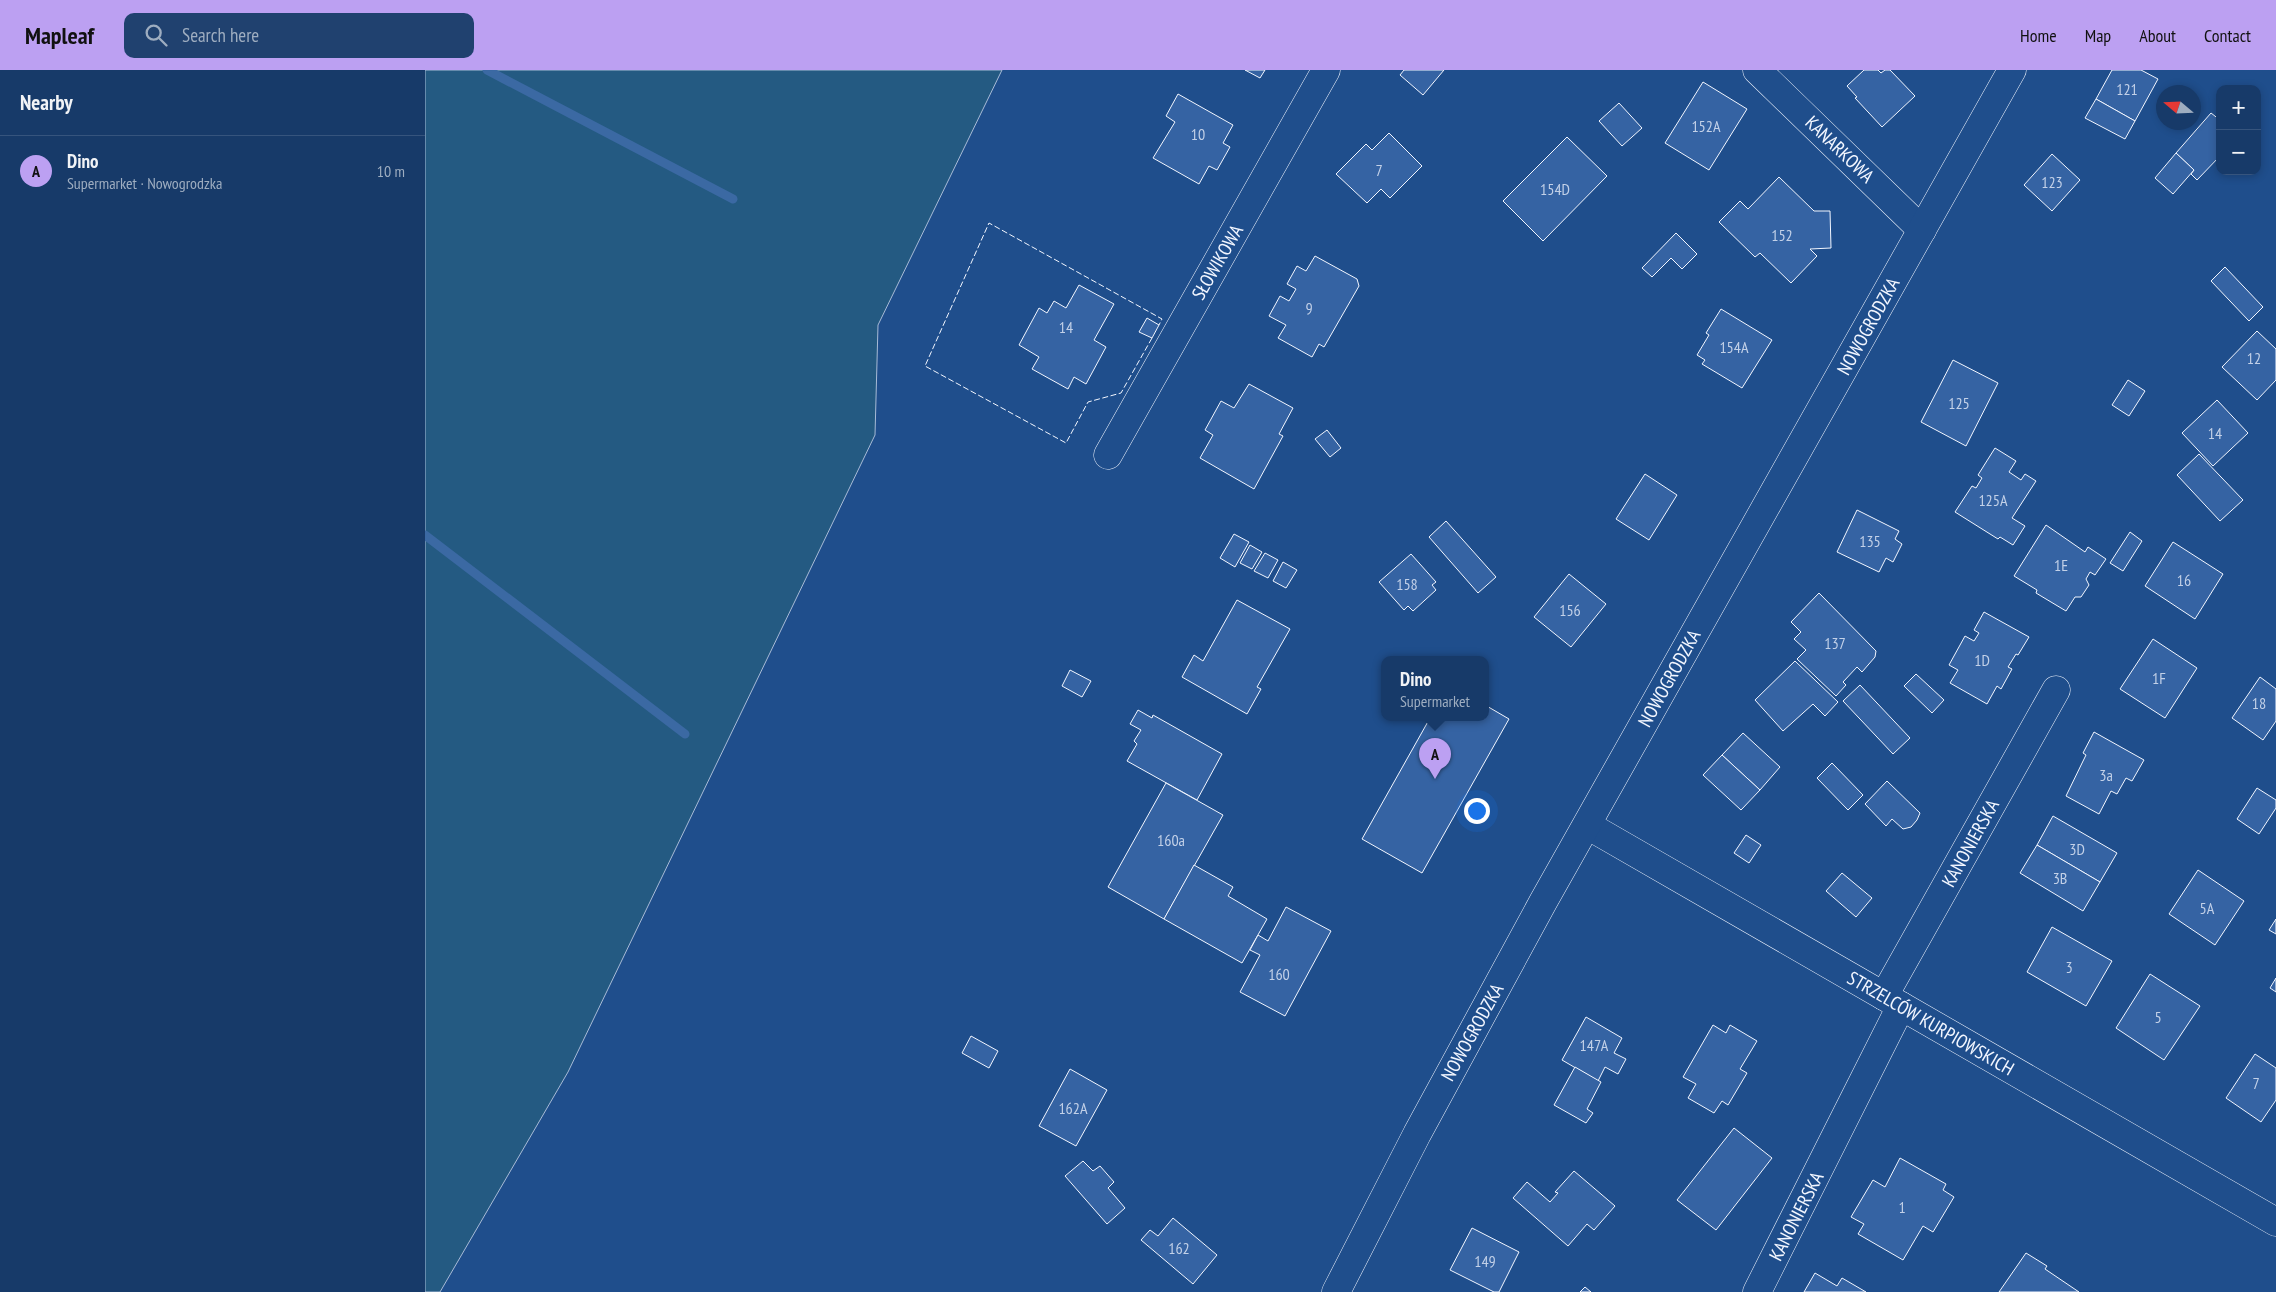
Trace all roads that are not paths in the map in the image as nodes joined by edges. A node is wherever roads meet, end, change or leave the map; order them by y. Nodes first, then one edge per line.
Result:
1 (1326, 70) edge
2 (1757, 70) edge
3 (2012, 70) edge
4 (1922, 230) junction
5 (1108, 455) dead end
6 (2056, 690) dead end
7 (1587, 825) junction
8 (1892, 1001) junction
9 (2276, 1222) edge
10 (1336, 1292) edge
11 (1757, 1292) edge

1 - 5 street, SŁOWIKOWA
2 - 4 street, KANARKOWA
3 - 4 street, NOWOGRODZKA
4 - 7 street, NOWOGRODZKA
6 - 8 street, KANONIERSKA
7 - 8 street, STRZELCÓW KURPIOWSKICH
7 - 10 street, NOWOGRODZKA
8 - 9 street, STRZELCÓW KURPIOWSKICH
8 - 11 street, KANONIERSKA

